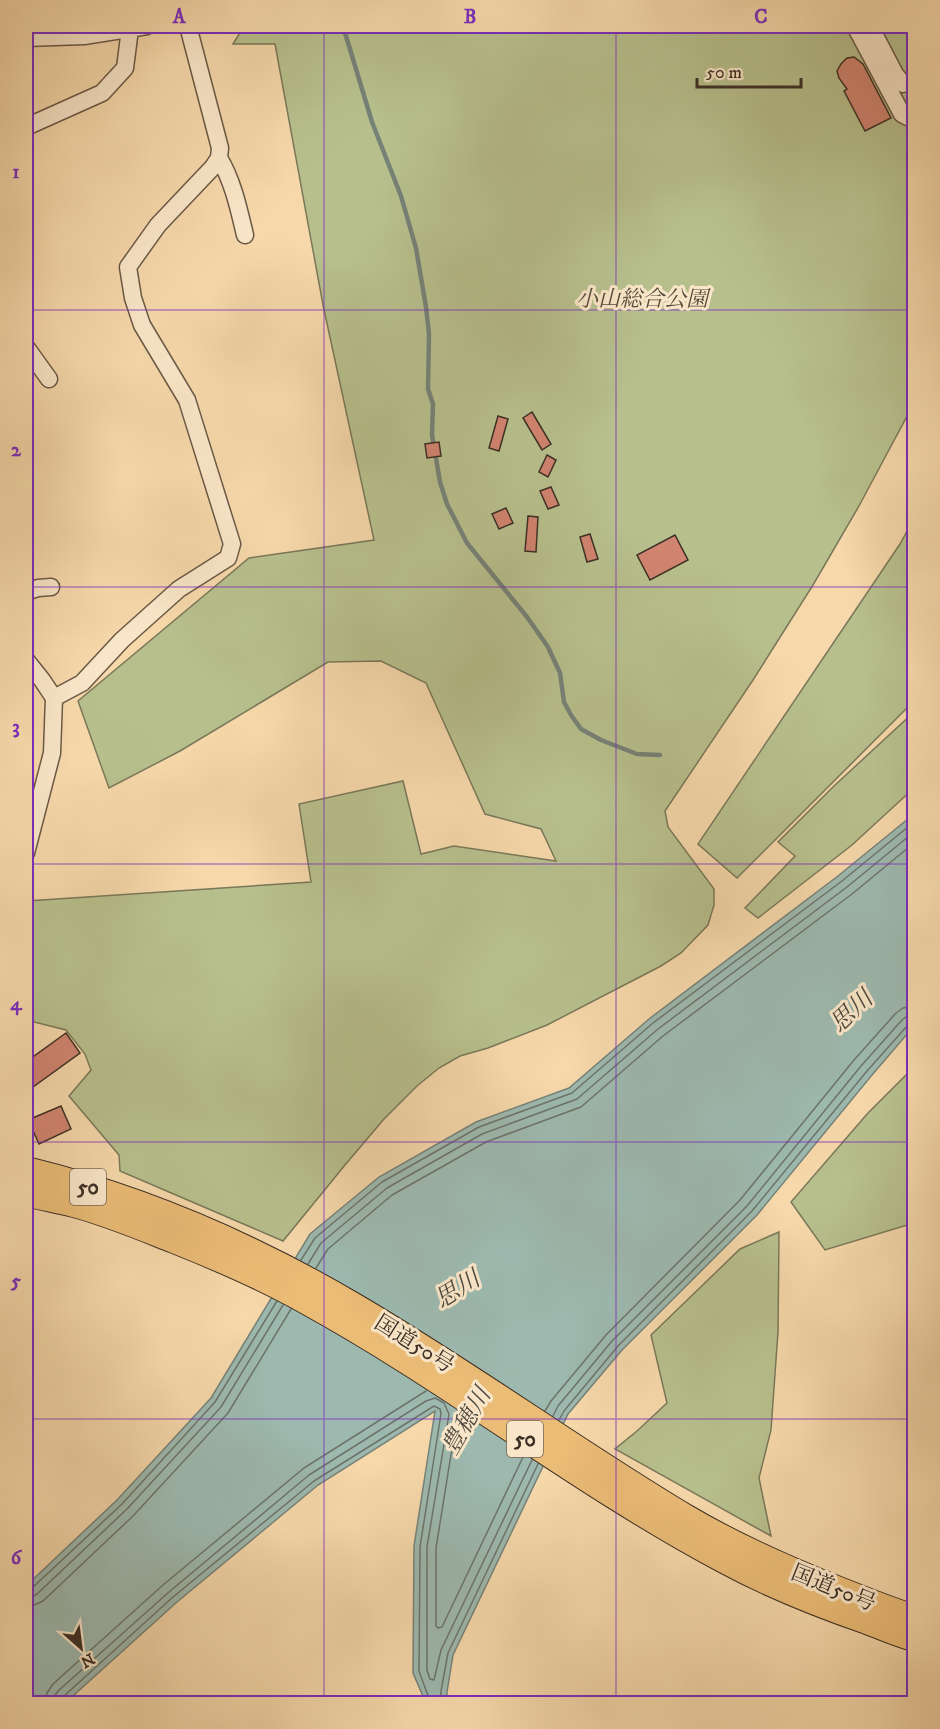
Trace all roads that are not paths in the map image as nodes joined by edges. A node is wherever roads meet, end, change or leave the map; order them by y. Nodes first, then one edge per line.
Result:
1 (147, 26) edge
2 (188, 26) edge
3 (855, 26) edge
4 (870, 26) edge
5 (130, 29) junction
6 (69, 31) edge
7 (26, 38) edge
8 (903, 84) dead end
9 (915, 120) edge
10 (26, 127) edge
11 (219, 159) junction
12 (245, 235) dead end
13 (26, 347) edge
14 (49, 379) dead end
15 (51, 587) dead end
16 (26, 592) edge
17 (26, 660) edge
18 (54, 698) junction
19 (26, 853) edge
20 (26, 1169) edge
21 (26, 1194) edge
22 (145, 1217) junction
23 (915, 1617) edge
24 (915, 1639) edge

1 - 5 street
2 - 11 street
3 - 9 street
4 - 8 street
5 - 6 street
5 - 10 street
6 - 7 street
11 - 12 street
11 - 18 street
13 - 14 street
15 - 16 street
17 - 18 street
18 - 19 street
20 - 22 highway, 国道50号 / 50
21 - 22 highway, 国道50号 / 50
22 - 23 highway, 国道50号 / 50
22 - 24 highway, 国道50号 / 50

